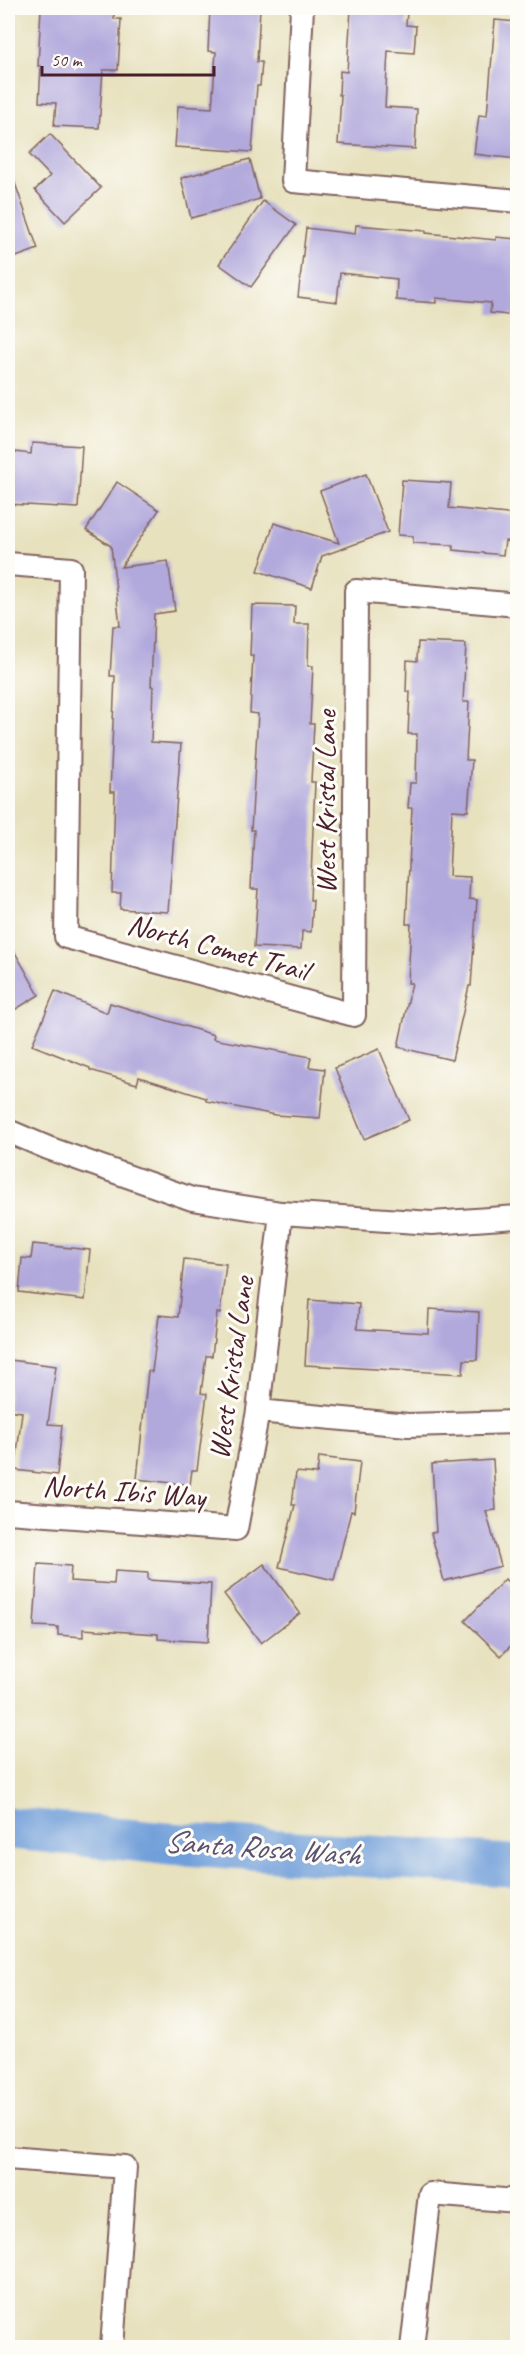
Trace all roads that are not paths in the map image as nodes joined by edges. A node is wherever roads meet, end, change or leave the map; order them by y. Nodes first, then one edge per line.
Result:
1 (302, 8) edge
2 (518, 201) edge
3 (8, 564) edge
4 (518, 606) edge
5 (354, 1015) joint
6 (8, 1131) edge
7 (281, 1214) junction
8 (518, 1217) edge
9 (258, 1411) junction
10 (518, 1422) edge
11 (8, 1512) edge
12 (236, 1530) joint
13 (8, 2158) edge
14 (518, 2201) edge
15 (112, 2348) edge
16 (412, 2348) edge

1 - 2 street
3 - 5 street, North Comet Trail
4 - 5 street, West Kristal Lane
6 - 7 street
7 - 8 street
7 - 9 street, West Kristal Lane
9 - 10 street
9 - 12 street, West Kristal Lane
11 - 12 street, North Ibis Way
13 - 15 street
14 - 16 street

